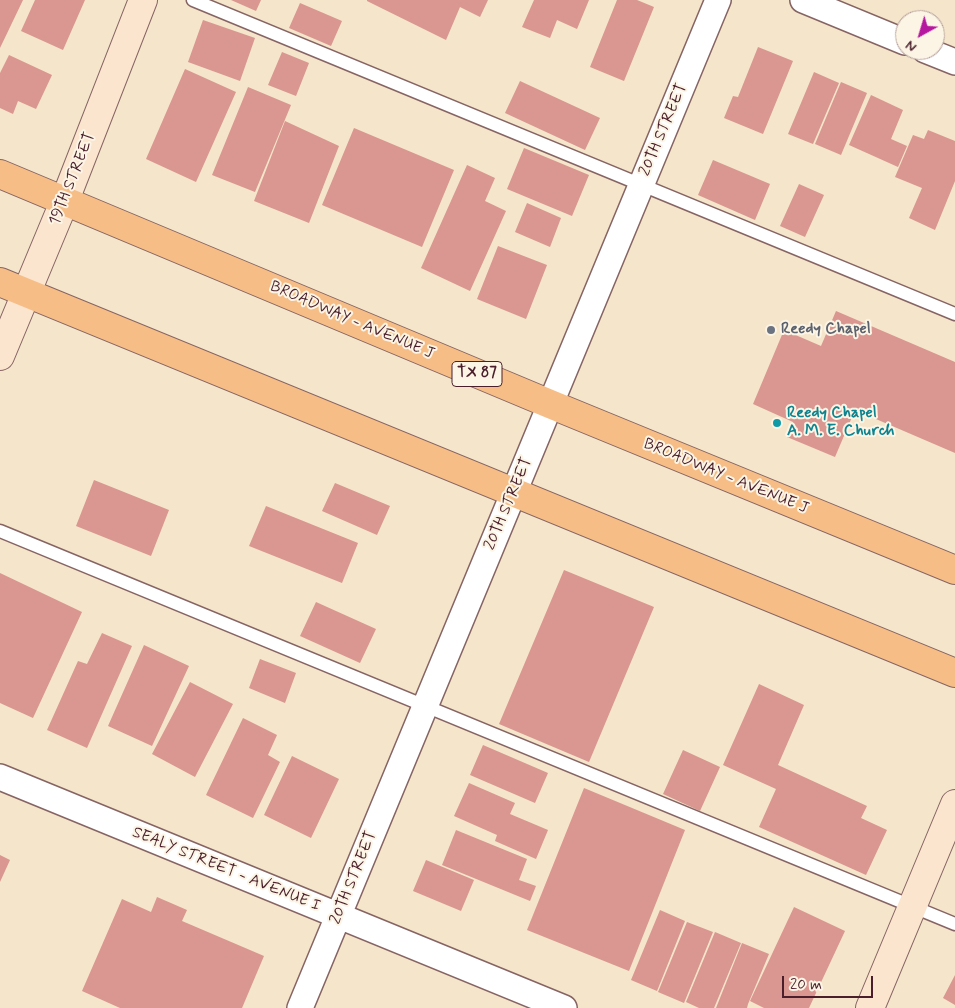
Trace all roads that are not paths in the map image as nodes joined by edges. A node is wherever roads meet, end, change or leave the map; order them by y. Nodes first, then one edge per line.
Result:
1 (142, 0) edge
2 (192, 0) edge
3 (718, 0) edge
4 (803, 0) edge
5 (895, 38) edge
6 (0, 174) edge
7 (641, 185) junction
8 (65, 200) junction
9 (0, 282) edge
10 (26, 293) junction
11 (955, 314) edge
12 (0, 356) edge
13 (550, 404) junction
14 (513, 493) junction
15 (0, 531) edge
16 (955, 570) edge
17 (955, 673) edge
18 (425, 706) junction
19 (0, 777) edge
20 (955, 804) edge
21 (912, 906) junction
22 (339, 916) junction
23 (955, 924) edge
24 (300, 1008) edge
25 (564, 1008) edge
26 (870, 1008) edge

1 - 8 street, 19TH STREET
2 - 7 lane
3 - 7 street, 20TH STREET
4 - 5 street
6 - 8 main road, BROADWAY - AVENUE J / TX 87
7 - 11 lane
7 - 13 street, 20TH STREET
8 - 10 street, 19TH STREET
8 - 13 main road, BROADWAY - AVENUE J / TX 87
9 - 10 main road
10 - 12 street, 19TH STREET
10 - 14 main road
13 - 14 street, 20TH STREET
13 - 16 main road, BROADWAY - AVENUE J / TX 87
14 - 17 main road
14 - 18 street, 20TH STREET
15 - 18 lane
18 - 21 lane
18 - 22 street, 20TH STREET
19 - 22 street, SEALY STREET - AVENUE I
20 - 21 street
21 - 23 lane
21 - 26 street
22 - 24 street, 20TH STREET
22 - 25 street, SEALY STREET - AVENUE I

